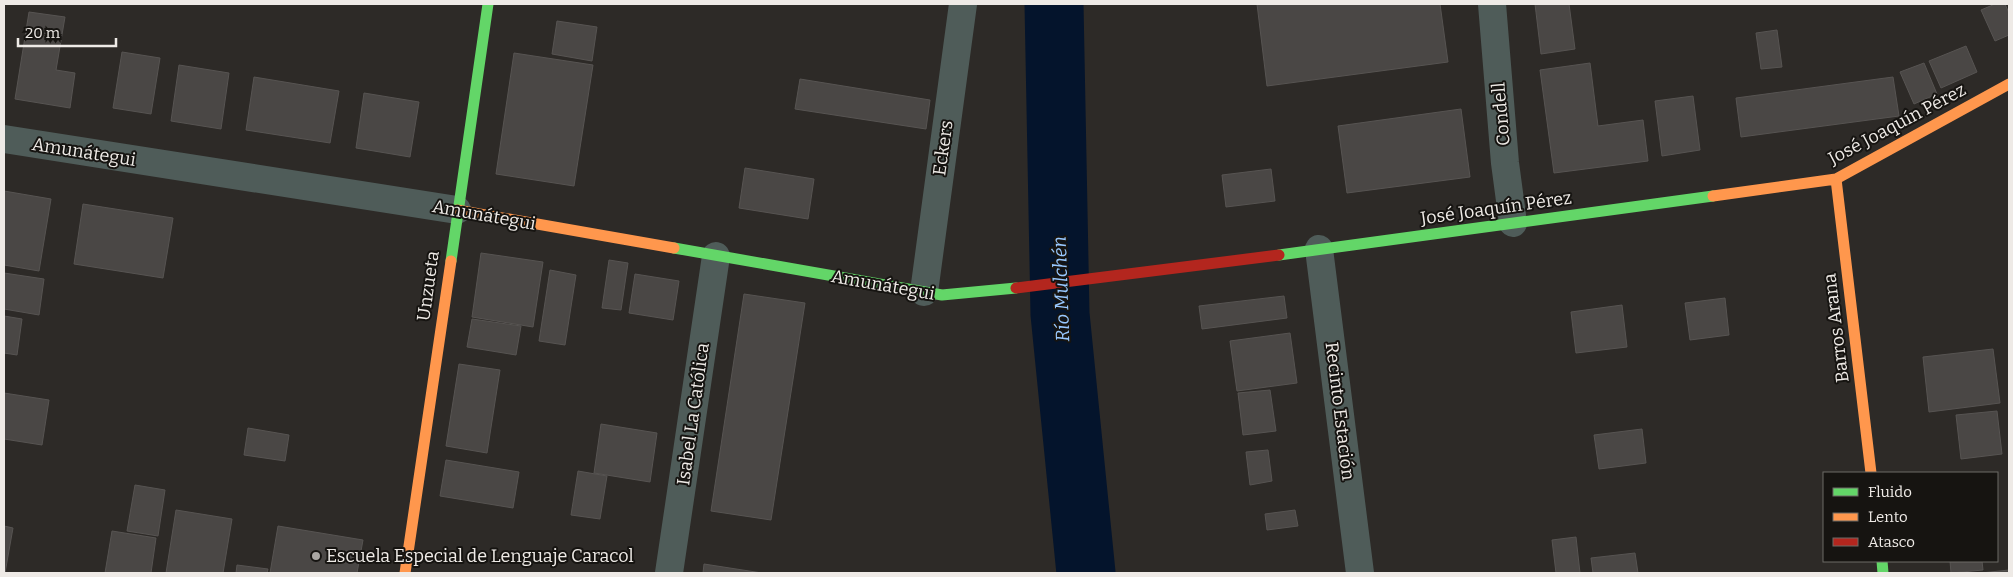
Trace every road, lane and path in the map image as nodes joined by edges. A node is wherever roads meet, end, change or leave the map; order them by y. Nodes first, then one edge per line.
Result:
1 (488, 4) edge
2 (963, 4) edge
3 (1492, 4) edge
4 (2009, 84) edge
5 (4, 139) edge
6 (1836, 179) junction
7 (457, 210) junction
8 (1513, 223) junction
9 (1319, 249) junction
10 (716, 256) junction
11 (924, 292) junction
12 (964, 294) joint
13 (1871, 472) edge
14 (405, 573) edge
15 (669, 573) edge
16 (1360, 573) edge

1 - 7 main road, Unzueta
2 - 11 street, Eckers
3 - 8 street, Condell
4 - 6 main road, José Joaquín Pérez
5 - 7 street, Amunátegui
6 - 8 main road, José Joaquín Pérez
6 - 13 main road, Barros Arana
7 - 10 main road, Amunátegui
7 - 14 main road, Unzueta
8 - 9 main road, José Joaquín Pérez
9 - 12 main road, José Joaquín Pérez
9 - 16 street, Recinto Estación
10 - 11 main road, Amunátegui
10 - 15 street, Isabel La Católica
11 - 12 main road, Amunátegui

